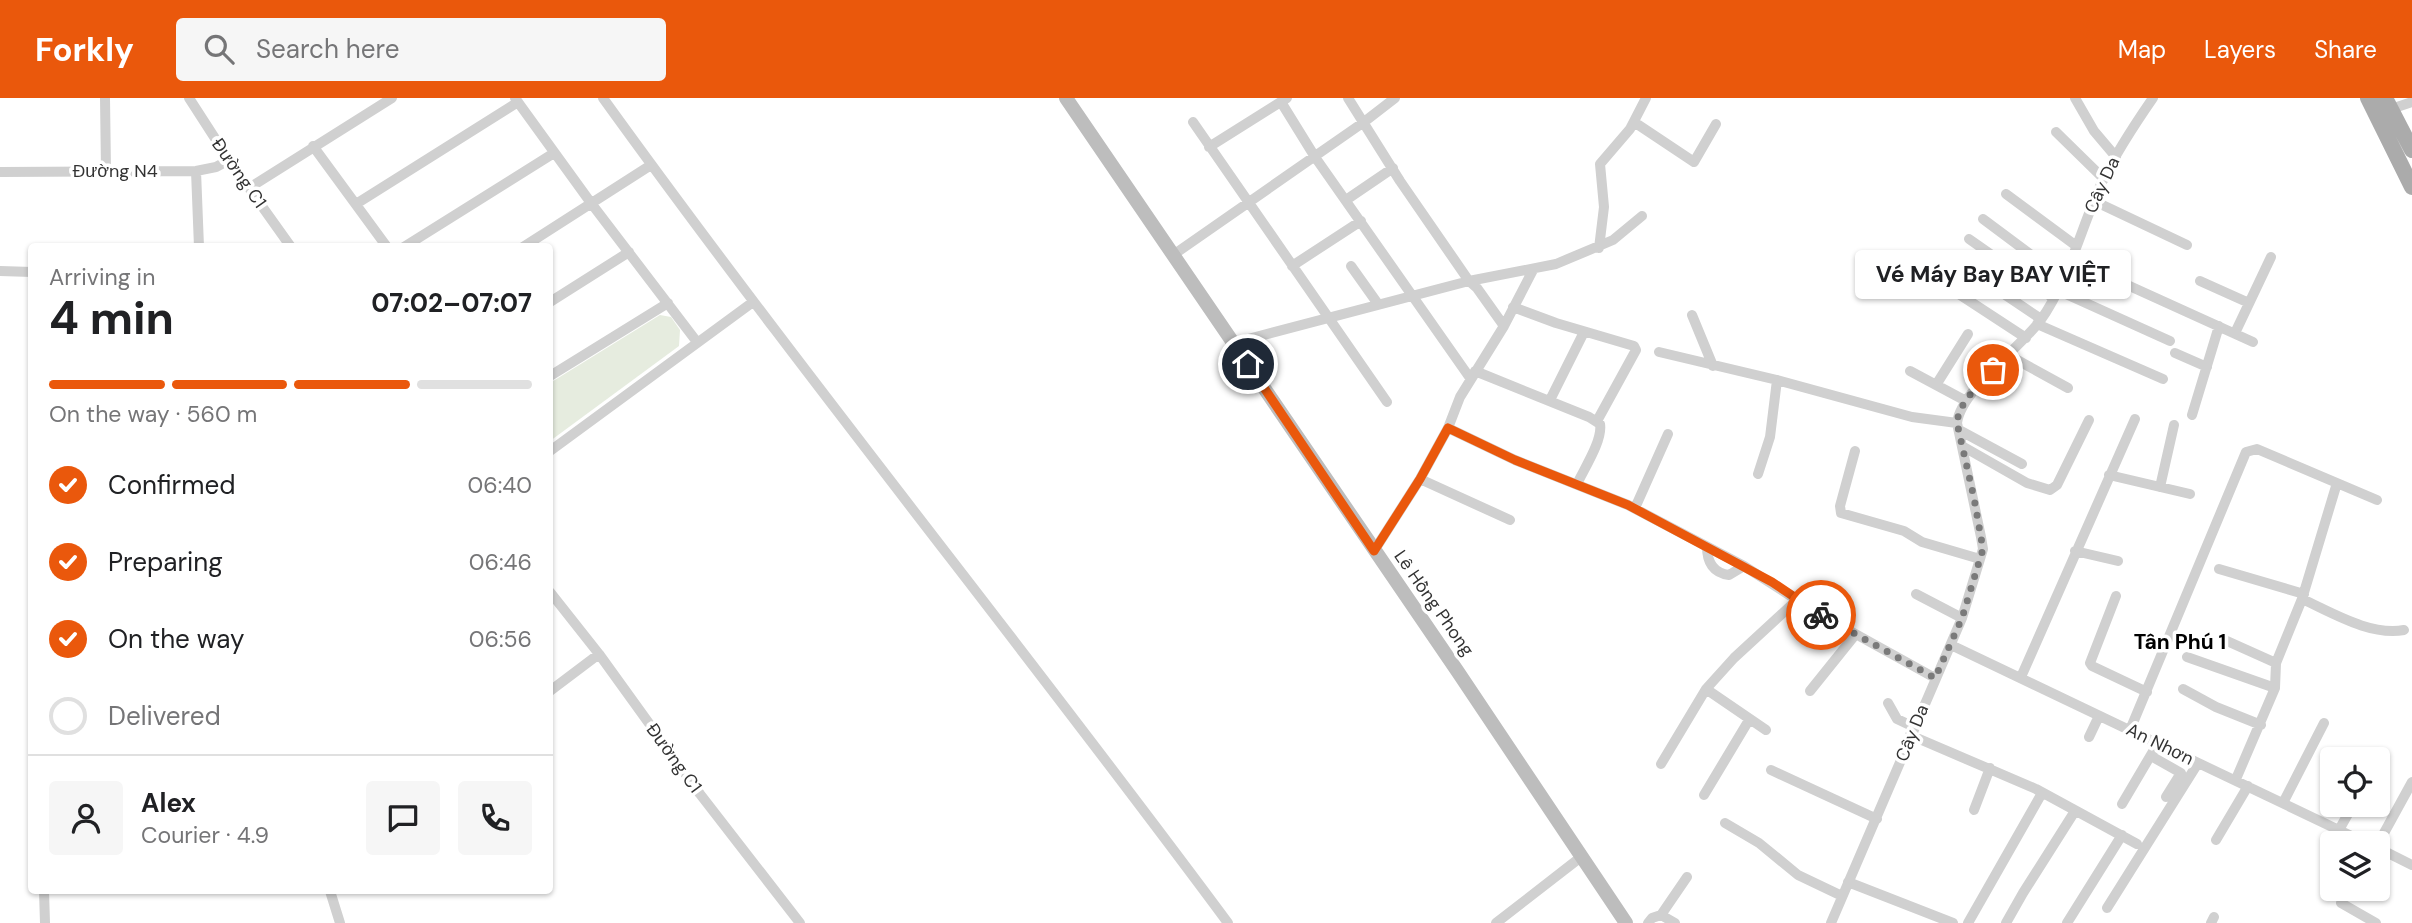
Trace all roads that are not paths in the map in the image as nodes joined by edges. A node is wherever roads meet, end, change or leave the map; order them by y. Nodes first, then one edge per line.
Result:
1 (105, 98) edge
2 (189, 98) edge
3 (392, 98) edge
4 (603, 98) edge
5 (1066, 98) edge
6 (1348, 98) edge
7 (1395, 98) edge
8 (1646, 98) edge
9 (2075, 98) edge
10 (2154, 98) edge
11 (2368, 98) edge
12 (516, 100) edge
13 (1284, 100) edge
14 (2412, 102) edge
15 (2388, 103) edge
16 (1193, 122) dead end
17 (1364, 122) junction
18 (1634, 122) junction
19 (1716, 124) dead end
20 (2056, 132) dead end
21 (313, 146) junction
22 (1209, 147) junction
23 (2412, 150) edge
24 (554, 153) junction
25 (1315, 157) junction
26 (2116, 157) junction
27 (229, 160) junction
28 (652, 165) junction
29 (1393, 168) junction
30 (106, 171) junction
31 (196, 171) junction
32 (0, 172) edge
33 (2104, 179) junction
34 (2412, 187) edge
35 (249, 188) junction
36 (2006, 194) dead end
37 (1346, 201) junction
38 (2094, 201) junction
39 (1249, 202) junction
40 (591, 203) junction
41 (356, 204) junction
42 (1642, 216) dead end
43 (1983, 219) dead end
44 (1361, 220) junction
45 (1969, 239) dead end
46 (199, 243) edge
47 (288, 243) edge
48 (384, 243) edge
49 (410, 243) edge
50 (529, 243) edge
51 (2076, 245) junction
52 (2187, 245) dead end
53 (1599, 248) junction
54 (629, 252) junction
55 (1172, 255) junction
56 (2271, 257) dead end
57 (2070, 259) junction
58 (1955, 261) dead end
59 (1292, 266) junction
60 (1351, 266) dead end
61 (1533, 270) junction
62 (0, 271) edge
63 (28, 272) edge
64 (2062, 278) junction
65 (1469, 281) junction
66 (2200, 281) dead end
67 (1945, 285) dead end
68 (2055, 294) junction
69 (1413, 295) junction
70 (553, 300) edge
71 (753, 302) junction
72 (668, 303) junction
73 (2249, 303) junction
74 (1378, 304) junction
75 (1513, 307) junction
76 (1692, 314) dead end
77 (1327, 317) junction
78 (2039, 322) junction
79 (1504, 326) junction
80 (2220, 326) junction
81 (1584, 332) junction
82 (2235, 333) junction
83 (1968, 334) dead end
84 (2025, 338) junction
85 (2170, 341) dead end
86 (697, 342) junction
87 (2253, 342) dead end
88 (1233, 343) junction
89 (1659, 352) dead end
90 (2175, 353) dead end
91 (2008, 355) junction
92 (1713, 366) junction
93 (2207, 367) junction
94 (1910, 371) dead end
95 (553, 374) edge
96 (1472, 374) junction
97 (2163, 379) dead end
98 (1777, 380) junction
99 (1936, 385) junction
100 (2068, 388) dead end
101 (1550, 400) junction
102 (1966, 401) junction
103 (1387, 402) dead end
104 (2192, 415) dead end
105 (2135, 419) dead end
106 (2089, 420) dead end
107 (1597, 421) junction
108 (2174, 425) dead end
109 (1958, 427) junction
110 (1448, 428) junction
111 (1668, 434) dead end
112 (1962, 446) junction
113 (553, 449) edge
114 (1855, 451) dead end
115 (2022, 464) dead end
116 (1758, 474) dead end
117 (2109, 475) junction
118 (1420, 479) junction
119 (2337, 483) junction
120 (1577, 484) junction
121 (2160, 487) junction
122 (2190, 494) dead end
123 (2377, 500) dead end
124 (1634, 508) junction
125 (1510, 520) dead end
126 (1707, 547) junction
127 (1374, 551) junction
128 (2075, 551) junction
129 (1980, 559) junction
130 (2118, 561) dead end
131 (1744, 566) junction
132 (2219, 569) dead end
133 (1916, 594) dead end
134 (553, 596) edge
135 (2116, 596) dead end
136 (2303, 597) junction
137 (1797, 600) junction
138 (1962, 618) junction
139 (2404, 630) dead end
140 (1855, 635) junction
141 (2227, 641) dead end
142 (1951, 645) junction
143 (599, 654) junction
144 (2187, 657) dead end
145 (2276, 663) junction
146 (2021, 677) junction
147 (1935, 678) junction
148 (2275, 688) junction
149 (553, 689) edge
150 (1706, 689) junction
151 (2183, 689) dead end
152 (1810, 691) dead end
153 (2147, 692) junction
154 (1888, 703) dead end
155 (2099, 716) junction
156 (1749, 720) junction
157 (2324, 723) dead end
158 (2261, 725) junction
159 (1766, 730) dead end
160 (2130, 730) junction
161 (1912, 731) junction
162 (2089, 737) dead end
163 (2158, 743) junction
164 (2151, 756) junction
165 (2198, 763) junction
166 (1661, 764) dead end
167 (1990, 768) junction
168 (1771, 770) dead end
169 (2236, 779) junction
170 (2412, 782) edge
171 (2248, 786) junction
172 (2042, 793) junction
173 (1704, 795) dead end
174 (2166, 797) dead end
175 (2283, 803) junction
176 (2122, 804) dead end
177 (1974, 810) dead end
178 (2075, 811) junction
179 (2346, 817) edge
180 (1877, 819) junction
181 (1725, 822) dead end
182 (2339, 830) joint
183 (2386, 831) edge
184 (2122, 835) junction
185 (2216, 841) dead end
186 (2137, 844) dead end
187 (2390, 853) edge
188 (1581, 857) junction
189 (2412, 865) edge
190 (1687, 877) dead end
191 (1848, 882) junction
192 (44, 894) edge
193 (331, 894) edge
194 (1842, 896) junction
195 (2342, 903) dead end
196 (2107, 908) dead end
197 (1661, 915) junction
198 (2369, 921) edge
199 (45, 923) edge
200 (340, 923) edge
201 (800, 923) edge
202 (1228, 923) edge
203 (1496, 923) edge
204 (1626, 923) edge
205 (1648, 923) edge
206 (1675, 923) edge
207 (1831, 923) edge
208 (1953, 923) edge
209 (1968, 923) edge
210 (2006, 923) edge
211 (2067, 923) edge

1 - 30 street
2 - 27 street, Đường C1
3 - 21 street
4 - 28 street
5 - 55 main road, Lê Hồng Phong
6 - 17 street
7 - 17 street
8 - 18 street
9 - 26 street
10 - 26 street, Cây Da
11 - 34 main road
12 - 24 street
12 - 41 street
13 - 22 street
13 - 25 street
14 - 15 street
15 - 23 main road
16 - 22 street
17 - 25 street
17 - 29 street
18 - 19 street
18 - 53 street
20 - 33 street
21 - 35 street
21 - 41 street
22 - 39 street
24 - 40 street
24 - 49 street
25 - 37 street
25 - 39 street
26 - 33 street, Cây Da
27 - 31 street, Đường N4
27 - 35 street, Đường C1
28 - 40 street
28 - 71 street
29 - 37 street
29 - 65 street
30 - 31 street, Đường N4
30 - 32 street, Đường N4
31 - 46 street
33 - 38 street, Cây Da
35 - 47 street, Đường C1
36 - 51 street
37 - 44 street
38 - 51 street, Cây Da
38 - 52 street
39 - 55 street
39 - 59 street
40 - 50 street
40 - 54 street
41 - 48 street
42 - 53 street
43 - 64 street
44 - 59 street
44 - 69 street
45 - 68 street
51 - 57 street, Cây Da
53 - 61 street
54 - 70 street
54 - 72 street
55 - 88 main road, Lê Hồng Phong
56 - 73 street
57 - 64 street, Cây Da
57 - 80 street
58 - 78 street
59 - 77 street
60 - 74 street
61 - 65 street
61 - 75 street
62 - 63 street
64 - 68 street, Cây Da
65 - 69 street
65 - 79 street
66 - 73 street
67 - 84 street
68 - 78 street, Cây Da
68 - 85 street
69 - 74 street
69 - 96 street
71 - 86 street
71 - 202 street
72 - 86 street
72 - 95 street
73 - 82 street
74 - 77 street
75 - 79 street
75 - 81 street
76 - 92 street
77 - 88 street
77 - 103 street
78 - 84 street, Cây Da
78 - 97 street
79 - 96 street
80 - 82 street
80 - 93 street
81 - 101 street
81 - 107 street
82 - 87 street
83 - 99 street
84 - 91 street, Cây Da
86 - 113 street
88 - 127 main road, Lê Hồng Phong
89 - 92 street
90 - 93 street
91 - 100 street
91 - 102 street, Cây Da
92 - 98 street
93 - 104 street
94 - 99 street
96 - 101 street
96 - 110 street
98 - 109 street
98 - 116 street
99 - 102 street
101 - 107 street
102 - 109 street, Cây Da
105 - 117 street
106 - 112 street
107 - 120 street
108 - 121 street
109 - 112 street, Cây Da
109 - 115 street
110 - 118 street
110 - 120 street
111 - 124 street
112 - 129 street, Cây Da
114 - 129 street
117 - 121 street
117 - 128 street
118 - 125 street
118 - 127 street
119 - 123 street
119 - 136 street
119 - 153 street
120 - 124 street
121 - 122 street
124 - 126 street
126 - 131 street
126 - 131 street
127 - 188 main road, Lê Hồng Phong
128 - 130 street
128 - 146 street
129 - 138 street, Cây Da
131 - 137 street
132 - 136 street
133 - 138 street
134 - 143 street, Đường C1
135 - 153 street
136 - 139 street
136 - 145 street
137 - 140 street
137 - 150 street
138 - 142 street, Cây Da
140 - 147 street
140 - 152 street
141 - 145 street
142 - 146 street, An Nhơn
142 - 147 street, Cây Da
143 - 149 street
143 - 201 street, Đường C1
144 - 148 street
145 - 148 street
146 - 155 street, An Nhơn
147 - 161 street, Cây Da
148 - 158 street
150 - 156 street
150 - 166 street
151 - 158 street
153 - 160 street
154 - 161 street
155 - 160 street, An Nhơn
155 - 162 street
156 - 159 street
156 - 173 street
157 - 175 street
158 - 169 street
160 - 163 street, An Nhơn
161 - 167 street
161 - 180 street, Cây Da
163 - 164 street
163 - 165 street, An Nhơn
164 - 174 street
164 - 176 street
165 - 169 street, An Nhơn
165 - 196 street
167 - 172 street
167 - 177 street
168 - 180 street
169 - 171 street, An Nhơn
170 - 183 street
171 - 175 street, An Nhơn
171 - 185 street
172 - 178 street
172 - 209 street
175 - 182 street, An Nhơn
178 - 184 street
178 - 210 street
179 - 182 street
180 - 191 street, Cây Da
181 - 194 street
184 - 186 street
184 - 211 street
187 - 189 street
188 - 203 street
188 - 204 main road, Lê Hồng Phong
190 - 197 street
191 - 194 street, Cây Da
191 - 208 street
192 - 199 street
193 - 200 street
194 - 207 street, Cây Da
195 - 198 street
197 - 205 street
197 - 206 street

